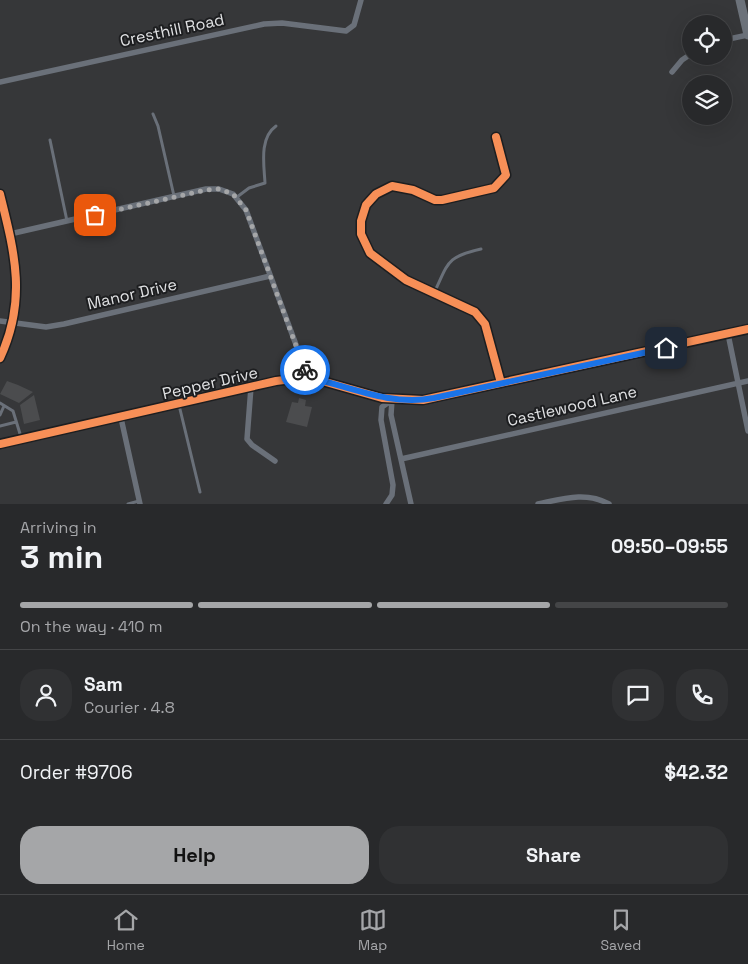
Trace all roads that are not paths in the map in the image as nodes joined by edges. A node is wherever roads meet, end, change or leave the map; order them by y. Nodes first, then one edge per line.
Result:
1 (361, 0) edge
2 (740, 0) edge
3 (748, 35) edge
4 (732, 38) edge
5 (682, 60) edge
6 (672, 72) dead end
7 (0, 82) edge
8 (153, 114) dead end
9 (276, 126) dead end
10 (496, 137) dead end
11 (50, 140) dead end
12 (0, 194) edge
13 (235, 196) junction
14 (174, 197) junction
15 (67, 221) junction
16 (10, 234) junction
17 (481, 249) dead end
18 (270, 276) junction
19 (434, 293) junction
20 (0, 321) edge
21 (12, 324) junction
22 (748, 329) edge
23 (728, 334) junction
24 (0, 358) edge
25 (308, 377) junction
26 (748, 381) edge
27 (501, 383) junction
28 (739, 383) junction
29 (251, 387) junction
30 (392, 400) junction
31 (2, 404) edge
32 (179, 404) junction
33 (0, 414) edge
34 (121, 418) junction
35 (16, 422) junction
36 (0, 426) edge
37 (748, 430) edge
38 (21, 440) junction
39 (0, 444) edge
40 (401, 459) junction
41 (275, 461) dead end
42 (200, 492) dead end
43 (140, 502) edge
44 (128, 504) edge
45 (386, 504) edge
46 (411, 504) edge
47 (538, 504) edge
48 (609, 504) edge

1 - 7 street, Cresthill Road
2 - 3 street
3 - 4 street
5 - 6 street
8 - 14 lane
9 - 13 lane
10 - 19 street
11 - 15 lane
12 - 16 street
13 - 14 street
13 - 18 street
14 - 15 street
15 - 16 street
16 - 21 street
17 - 19 lane
18 - 21 street, Manor Drive
18 - 25 street
19 - 27 street
20 - 21 street, Manor Drive
21 - 24 street
22 - 23 street, Pepper Drive
23 - 27 street, Pepper Drive
23 - 28 street
25 - 29 street, Pepper Drive
25 - 30 street, Pepper Drive
26 - 28 street, Castlewood Lane
27 - 30 street, Pepper Drive
28 - 37 street
28 - 40 street, Castlewood Lane
29 - 32 street, Pepper Drive
29 - 41 street
30 - 40 street
30 - 45 street
31 - 33 lane
31 - 35 lane
32 - 34 street, Pepper Drive
32 - 42 lane
34 - 38 street, Pepper Drive
34 - 43 street
35 - 36 lane
35 - 38 lane
38 - 39 street, Pepper Drive
40 - 46 street
43 - 44 lane
47 - 48 street

